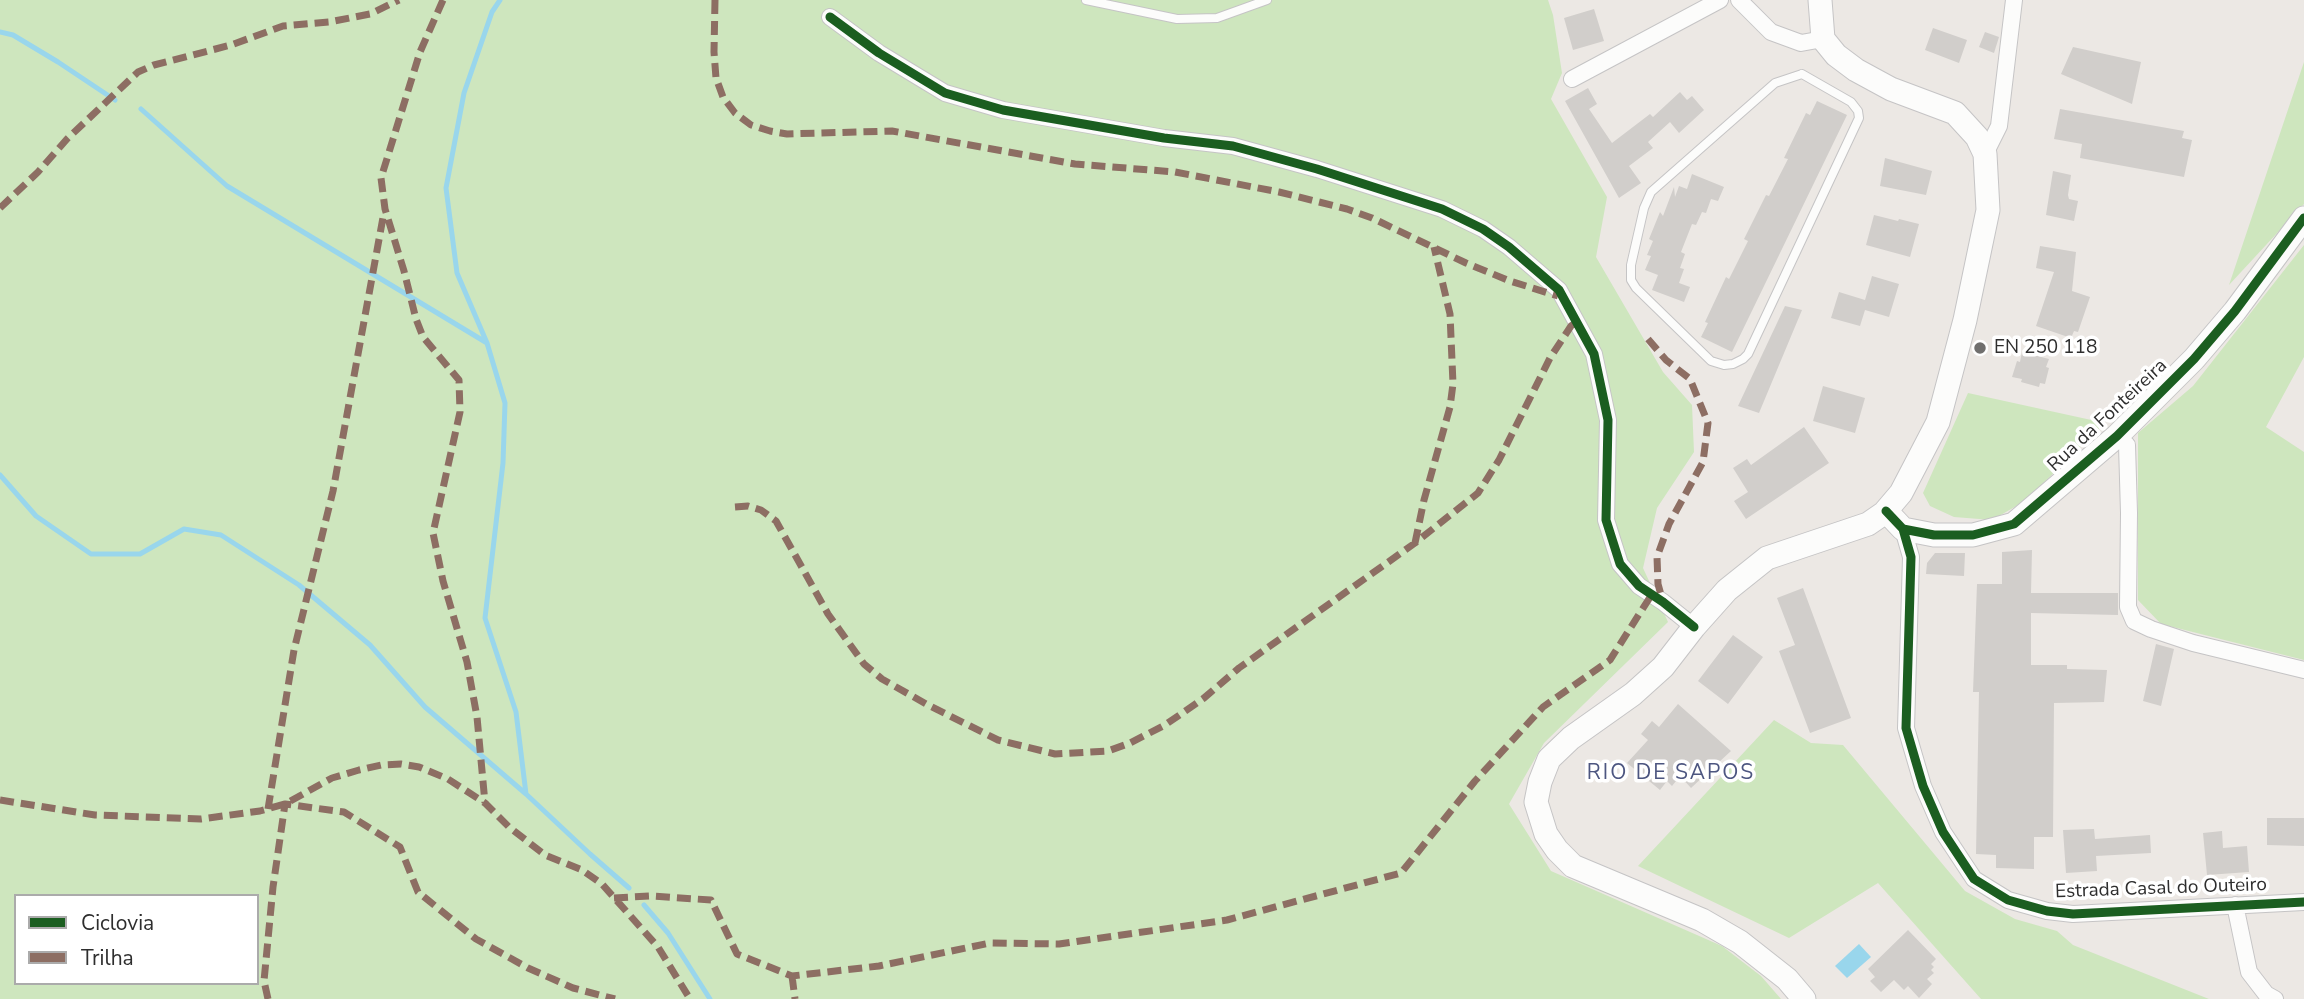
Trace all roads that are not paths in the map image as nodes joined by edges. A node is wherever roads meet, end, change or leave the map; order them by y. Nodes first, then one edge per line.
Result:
1 (1086, 0) edge
2 (1267, 0) edge
3 (1720, 0) edge
4 (1739, 0) edge
5 (1820, 0) edge
6 (2014, 0) edge
7 (830, 17) dead end
8 (1823, 39) junction
9 (1802, 74) joint
10 (1572, 79) dead end
11 (1985, 154) junction
12 (2304, 218) edge
13 (2118, 436) junction
14 (1886, 511) junction
15 (1903, 529) junction
16 (1694, 627) junction
17 (2304, 670) edge
18 (2304, 902) edge
19 (2235, 905) junction
20 (1804, 999) edge
21 (2275, 999) edge

1 - 2 lane
3 - 10 street
4 - 8 street
5 - 8 main road
6 - 11 street
7 - 16 street
8 - 11 main road
9 - 9 lane
11 - 14 main road
12 - 13 main road, Rua da Fonteireira
13 - 15 main road, Rua da Fonteireira
13 - 17 street
14 - 15 main road
14 - 16 main road
15 - 19 street, Estrada Casal do Outeiro
16 - 20 main road
18 - 19 street, Estrada Casal do Outeiro
19 - 21 street

